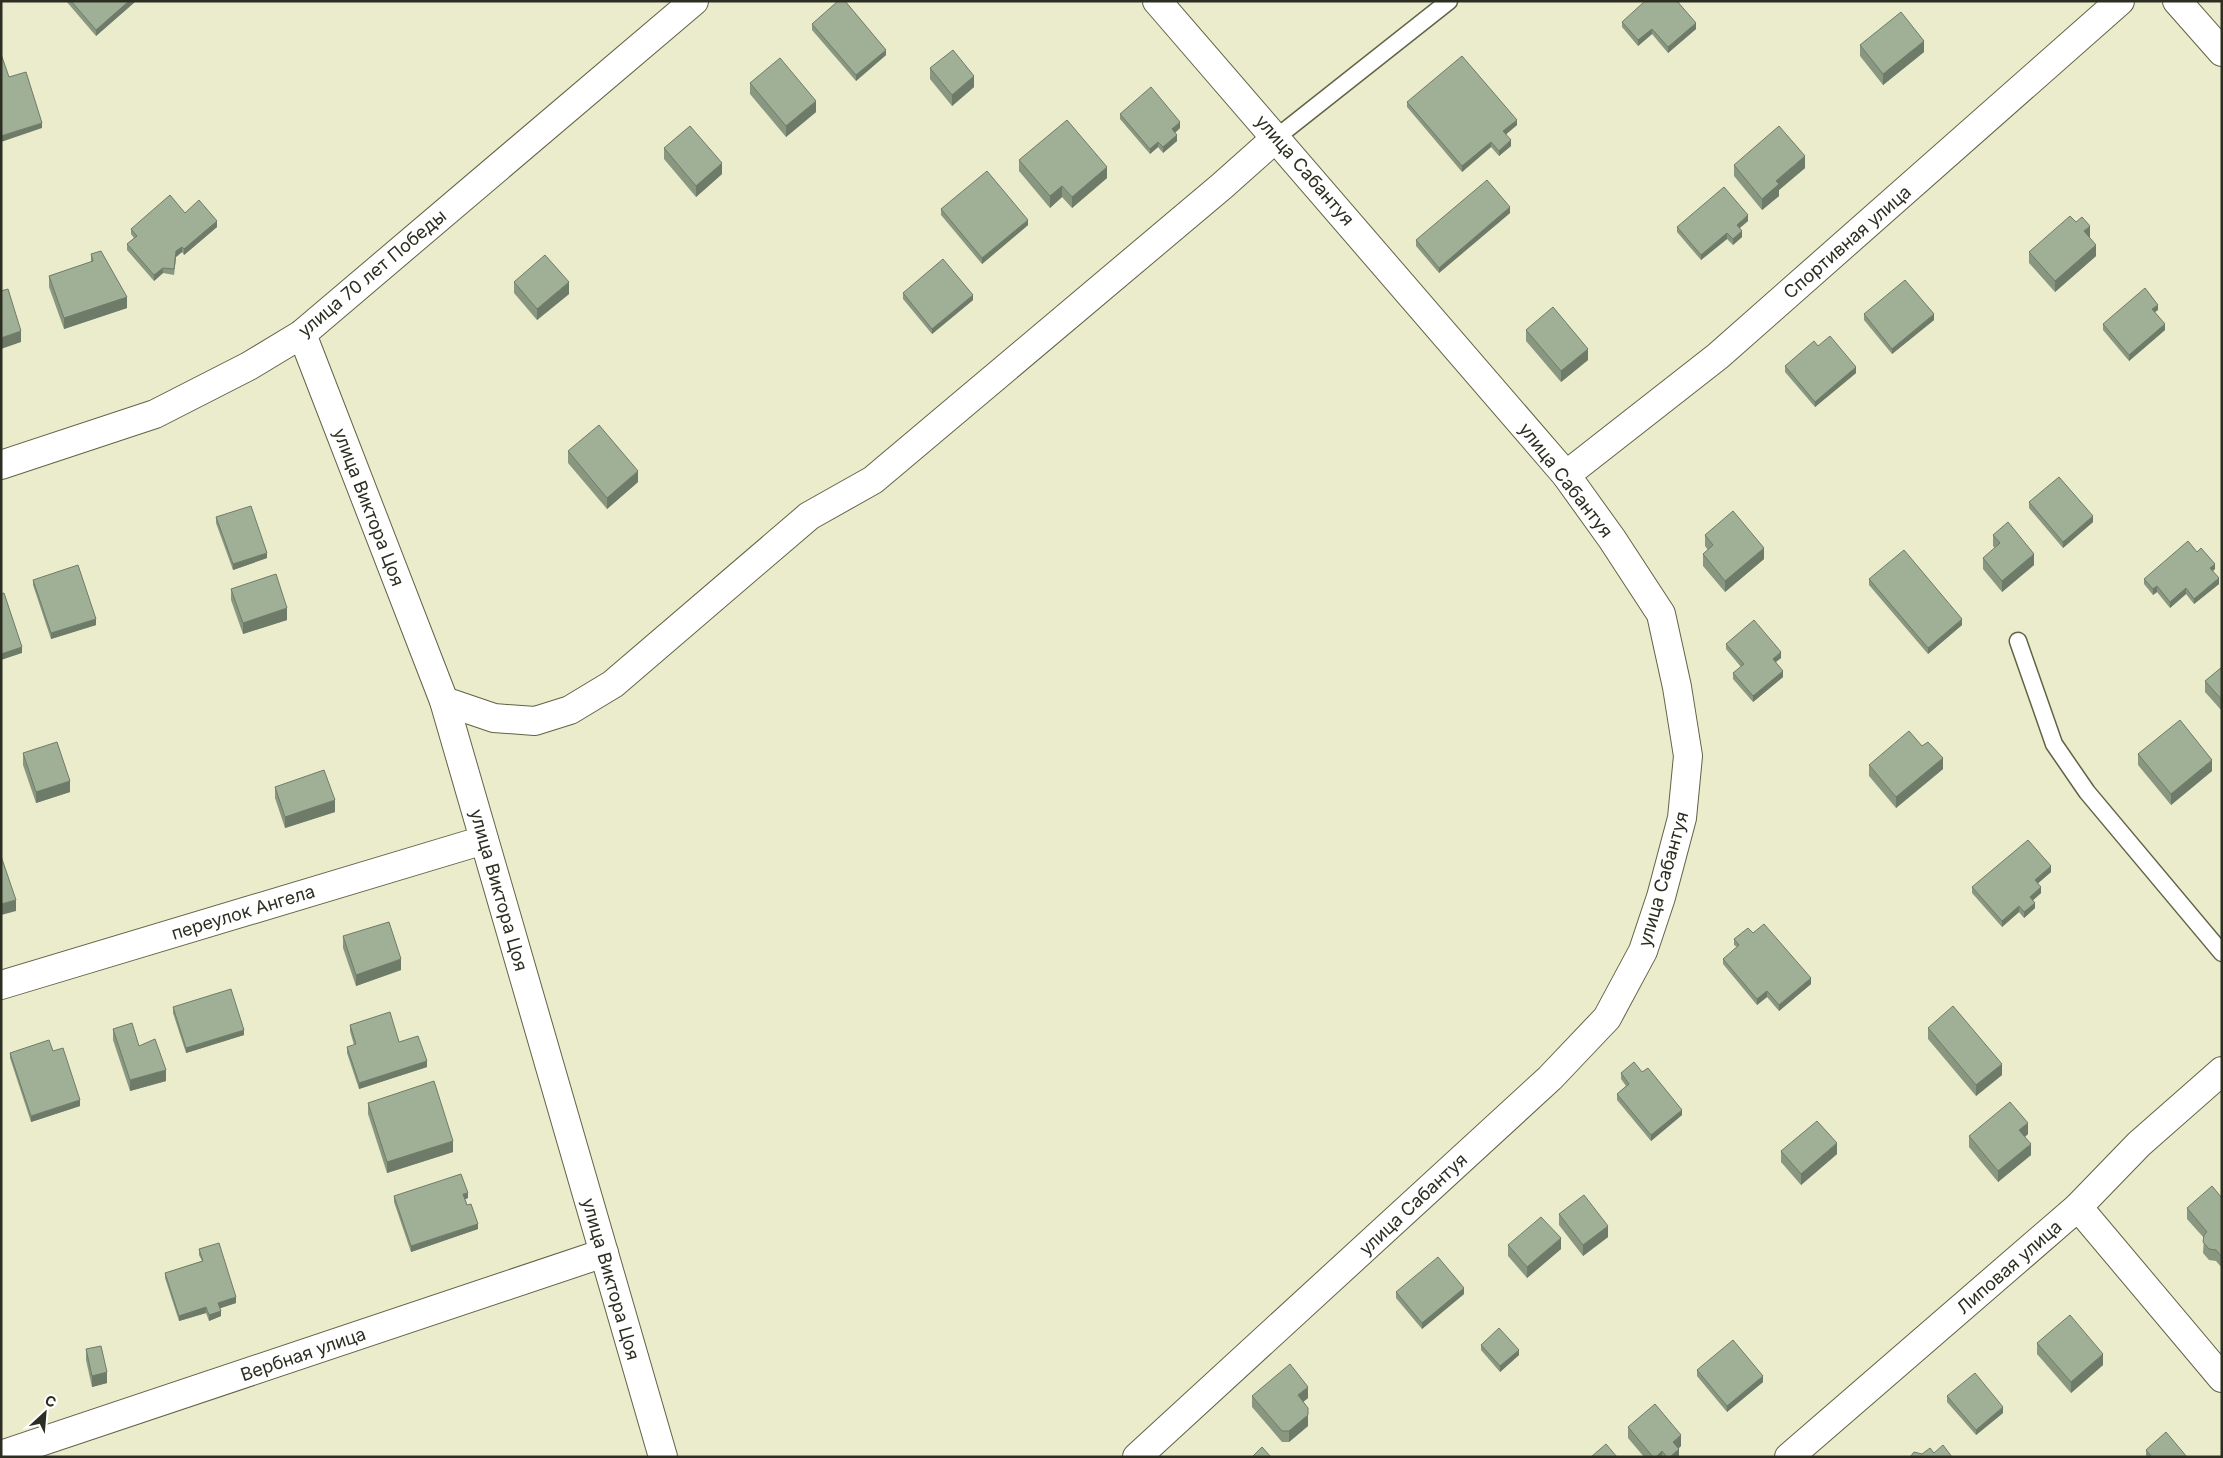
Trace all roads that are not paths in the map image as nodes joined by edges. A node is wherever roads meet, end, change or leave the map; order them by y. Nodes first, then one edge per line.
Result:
1 (694, 1) edge
2 (1158, 1) edge
3 (1449, 1) edge
4 (2120, 1) edge
5 (2177, 1) edge
6 (2222, 52) edge
7 (1277, 137) junction
8 (302, 334) junction
9 (1, 465) edge
10 (1566, 475) junction
11 (2018, 641) dead end
12 (444, 700) junction
13 (484, 840) junction
14 (2222, 953) edge
15 (1, 985) edge
16 (2222, 1071) edge
17 (2078, 1207) junction
18 (604, 1253) junction
19 (2222, 1378) edge
20 (1, 1455) edge
21 (663, 1457) edge
22 (1137, 1457) edge
23 (1789, 1457) edge

1 - 8 street, улица 70 лет Победы
2 - 7 street, улица Сабантуя
3 - 7 lane
4 - 10 street, Спортивная улица
5 - 6 street
7 - 10 street, улица Сабантуя
7 - 12 street
8 - 9 street, улица 70 лет Победы
8 - 12 street, улица Виктора Цоя
10 - 22 street, улица Сабантуя
11 - 14 lane
12 - 13 street, улица Виктора Цоя
13 - 15 street, переулок Ангела
13 - 18 street, улица Виктора Цоя
16 - 17 street, Липовая улица
17 - 19 street
17 - 23 street, Липовая улица
18 - 20 street, Вербная улица
18 - 21 street, улица Виктора Цоя

